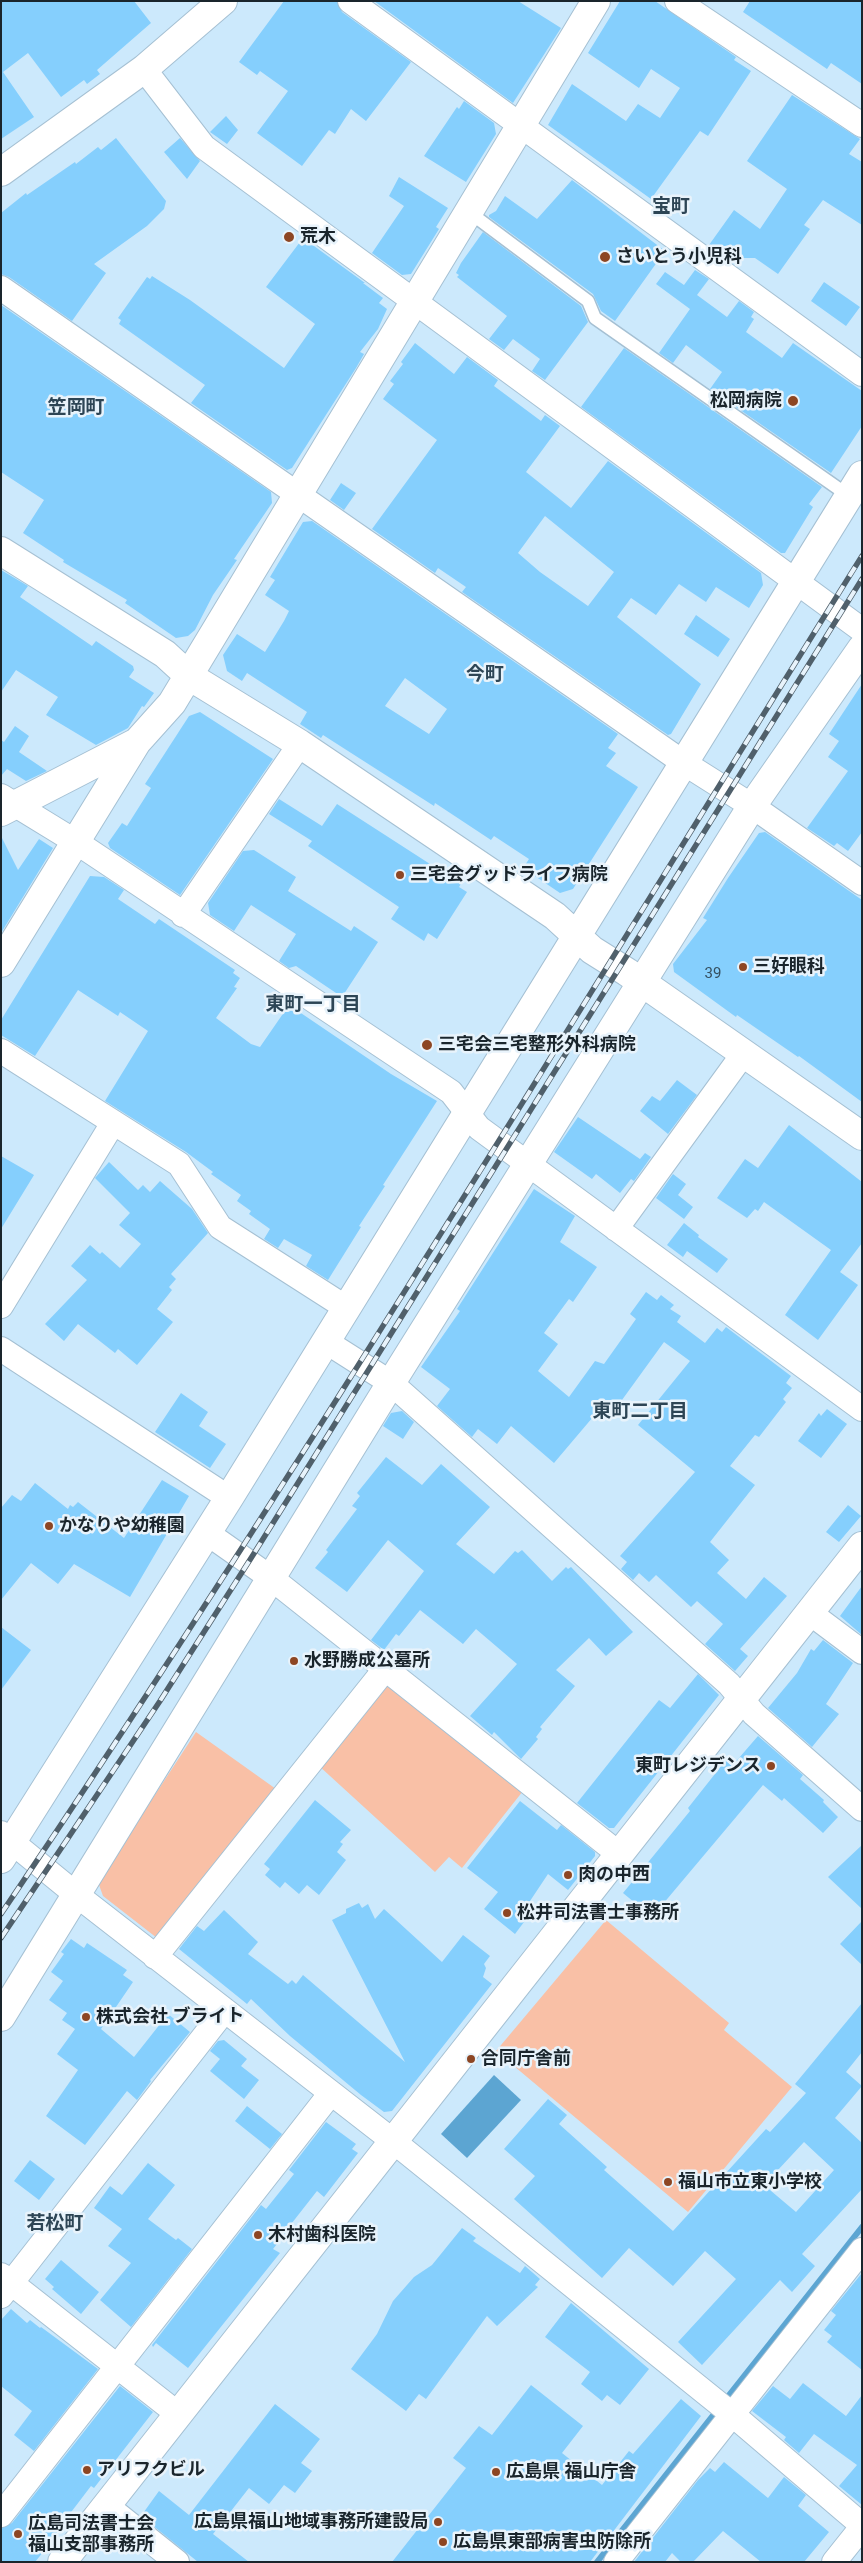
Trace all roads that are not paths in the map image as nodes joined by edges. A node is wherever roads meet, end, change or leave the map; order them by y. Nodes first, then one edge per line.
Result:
1 (223, 1) edge
2 (350, 1) edge
3 (596, 1) edge
4 (677, 1) edge
5 (144, 69) junction
6 (862, 125) edge
7 (521, 126) junction
8 (1, 172) edge
9 (469, 212) junction
10 (1, 288) edge
11 (416, 302) junction
12 (862, 374) edge
13 (855, 485) edge
14 (299, 494) junction
15 (1, 551) edge
16 (797, 583) junction
17 (862, 630) edge
18 (862, 648) edge
19 (189, 676) junction
20 (136, 742) junction
21 (300, 744) junction
22 (678, 759) junction
23 (6, 804) edge
24 (752, 806) junction
25 (76, 842) junction
26 (862, 883) edge
27 (183, 915) junction
28 (577, 935) junction
29 (1, 963) edge
30 (642, 983) junction
31 (1, 1052) edge
32 (744, 1053) junction
33 (466, 1112) junction
34 (113, 1123) junction
35 (862, 1136) edge
36 (529, 1165) junction
37 (616, 1229) junction
38 (1, 1306) edge
39 (345, 1308) junction
40 (325, 1341) junction
41 (1, 1349) edge
42 (391, 1383) junction
43 (862, 1409) edge
44 (229, 1498) junction
45 (207, 1533) junction
46 (862, 1546) edge
47 (271, 1578) junction
48 (810, 1613) junction
49 (862, 1652) edge
50 (386, 1668) junction
51 (741, 1698) junction
52 (862, 1809) edge
53 (5, 1845) edge
54 (620, 1854) junction
55 (78, 1896) junction
56 (155, 1956) junction
57 (224, 2011) junction
58 (1, 2017) edge
59 (331, 2093) junction
60 (392, 2141) junction
61 (862, 2250) edge
62 (5, 2285) edge
63 (118, 2366) junction
64 (724, 2409) junction
65 (178, 2414) junction
66 (107, 2506) junction
67 (1, 2515) edge
68 (862, 2526) edge
69 (62, 2562) edge
70 (177, 2562) edge
71 (616, 2562) edge
72 (834, 2562) edge

1 - 5 street
2 - 7 street
3 - 7 street
4 - 6 street
5 - 8 street
5 - 11 street
7 - 9 street
7 - 12 street
9 - 11 street
9 - 13 lane
10 - 14 street
11 - 14 street
11 - 16 street
13 - 16 street
14 - 19 street
14 - 22 street
15 - 19 street
16 - 17 street
16 - 22 street
18 - 24 street
19 - 20 street
19 - 21 street
20 - 23 street
20 - 25 street
21 - 27 street
21 - 28 street
22 - 24 street
22 - 28 street
23 - 25 street
24 - 26 street
24 - 30 street
25 - 27 street
25 - 29 street
27 - 33 street
28 - 30 street
28 - 33 street
30 - 32 street
30 - 36 street
31 - 34 street
32 - 35 street
32 - 37 street
33 - 36 street
33 - 39 street
34 - 38 street
34 - 39 street
36 - 37 street
36 - 42 street
37 - 43 street
39 - 40 street
40 - 42 street
40 - 44 street
41 - 44 street
42 - 47 street
42 - 51 street
44 - 45 street
45 - 47 street
45 - 53 street
46 - 48 street
47 - 50 street
47 - 55 street
48 - 49 street
48 - 51 street
50 - 54 street
50 - 56 street
51 - 52 street
51 - 54 street
53 - 55 street
54 - 60 street
55 - 56 street
55 - 58 street
56 - 57 street
57 - 59 street
57 - 62 street
59 - 60 street
59 - 63 street
60 - 64 street
60 - 65 street
61 - 64 street
62 - 63 street
63 - 65 street
63 - 67 street
64 - 68 street
64 - 71 street
65 - 66 street
66 - 69 street
66 - 70 street
68 - 72 street

